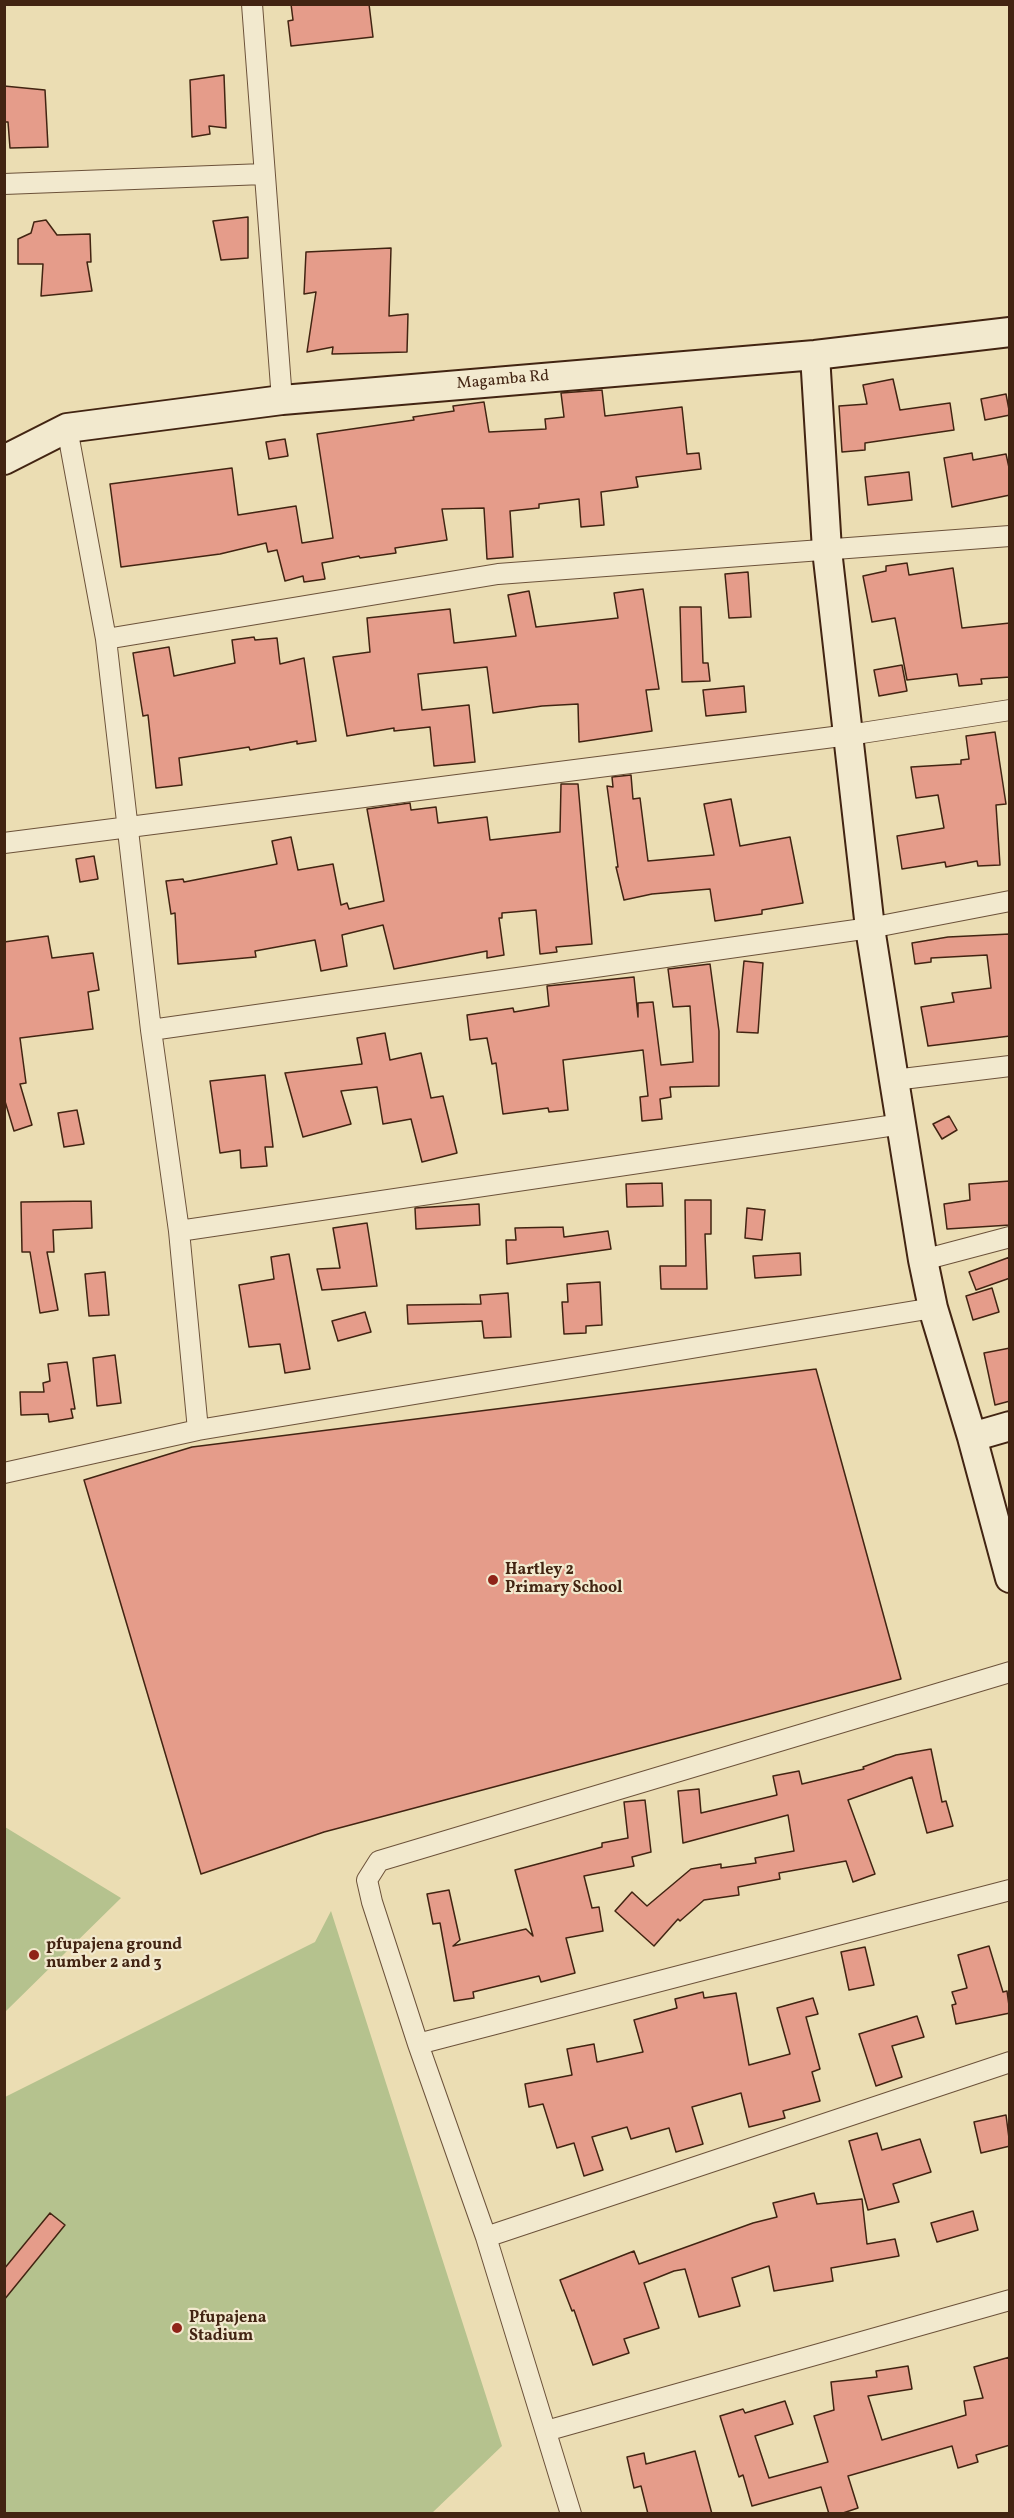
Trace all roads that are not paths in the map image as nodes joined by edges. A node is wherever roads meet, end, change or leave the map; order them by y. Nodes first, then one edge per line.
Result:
1 (252, 4) edge
2 (264, 174) junction
3 (4, 184) edge
4 (1010, 332) edge
5 (815, 355) junction
6 (282, 400) junction
7 (67, 428) junction
8 (4, 460) edge
9 (1010, 536) edge
10 (827, 550) junction
11 (106, 639) junction
12 (1010, 710) edge
13 (849, 735) junction
14 (126, 826) junction
15 (4, 843) edge
16 (1010, 901) edge
17 (870, 928) junction
18 (151, 1030) junction
19 (1010, 1066) edge
20 (894, 1080) junction
21 (902, 1124) junction
22 (179, 1231) junction
23 (1010, 1237) edge
24 (923, 1260) junction
25 (933, 1308) junction
26 (1010, 1425) edge
27 (198, 1430) junction
28 (972, 1437) junction
29 (4, 1473) edge
30 (1010, 1578) edge
31 (1010, 1672) edge
32 (1010, 1890) edge
33 (417, 2044) junction
34 (1010, 2062) edge
35 (486, 2237) junction
36 (1010, 2300) edge
37 (546, 2431) junction
38 (571, 2514) edge

1 - 2 street
2 - 3 street
2 - 6 street
4 - 5 street, Magamba Rd
5 - 6 street, Magamba Rd
5 - 10 street
6 - 7 street, Magamba Rd
7 - 8 street, Magamba Rd
7 - 11 street
9 - 10 street
10 - 11 street
10 - 13 street
11 - 14 street
12 - 13 street
13 - 14 street
13 - 17 street
14 - 15 street
14 - 18 street
16 - 17 street
17 - 18 street
17 - 20 street
18 - 22 street
19 - 20 street
20 - 21 street
21 - 22 street
21 - 24 street
22 - 27 street
23 - 24 street
24 - 25 street
25 - 27 street
25 - 28 street
26 - 28 street
27 - 29 street
28 - 30 street
31 - 33 street
32 - 33 street
33 - 35 street
34 - 35 street
35 - 37 street
36 - 37 street
37 - 38 street

